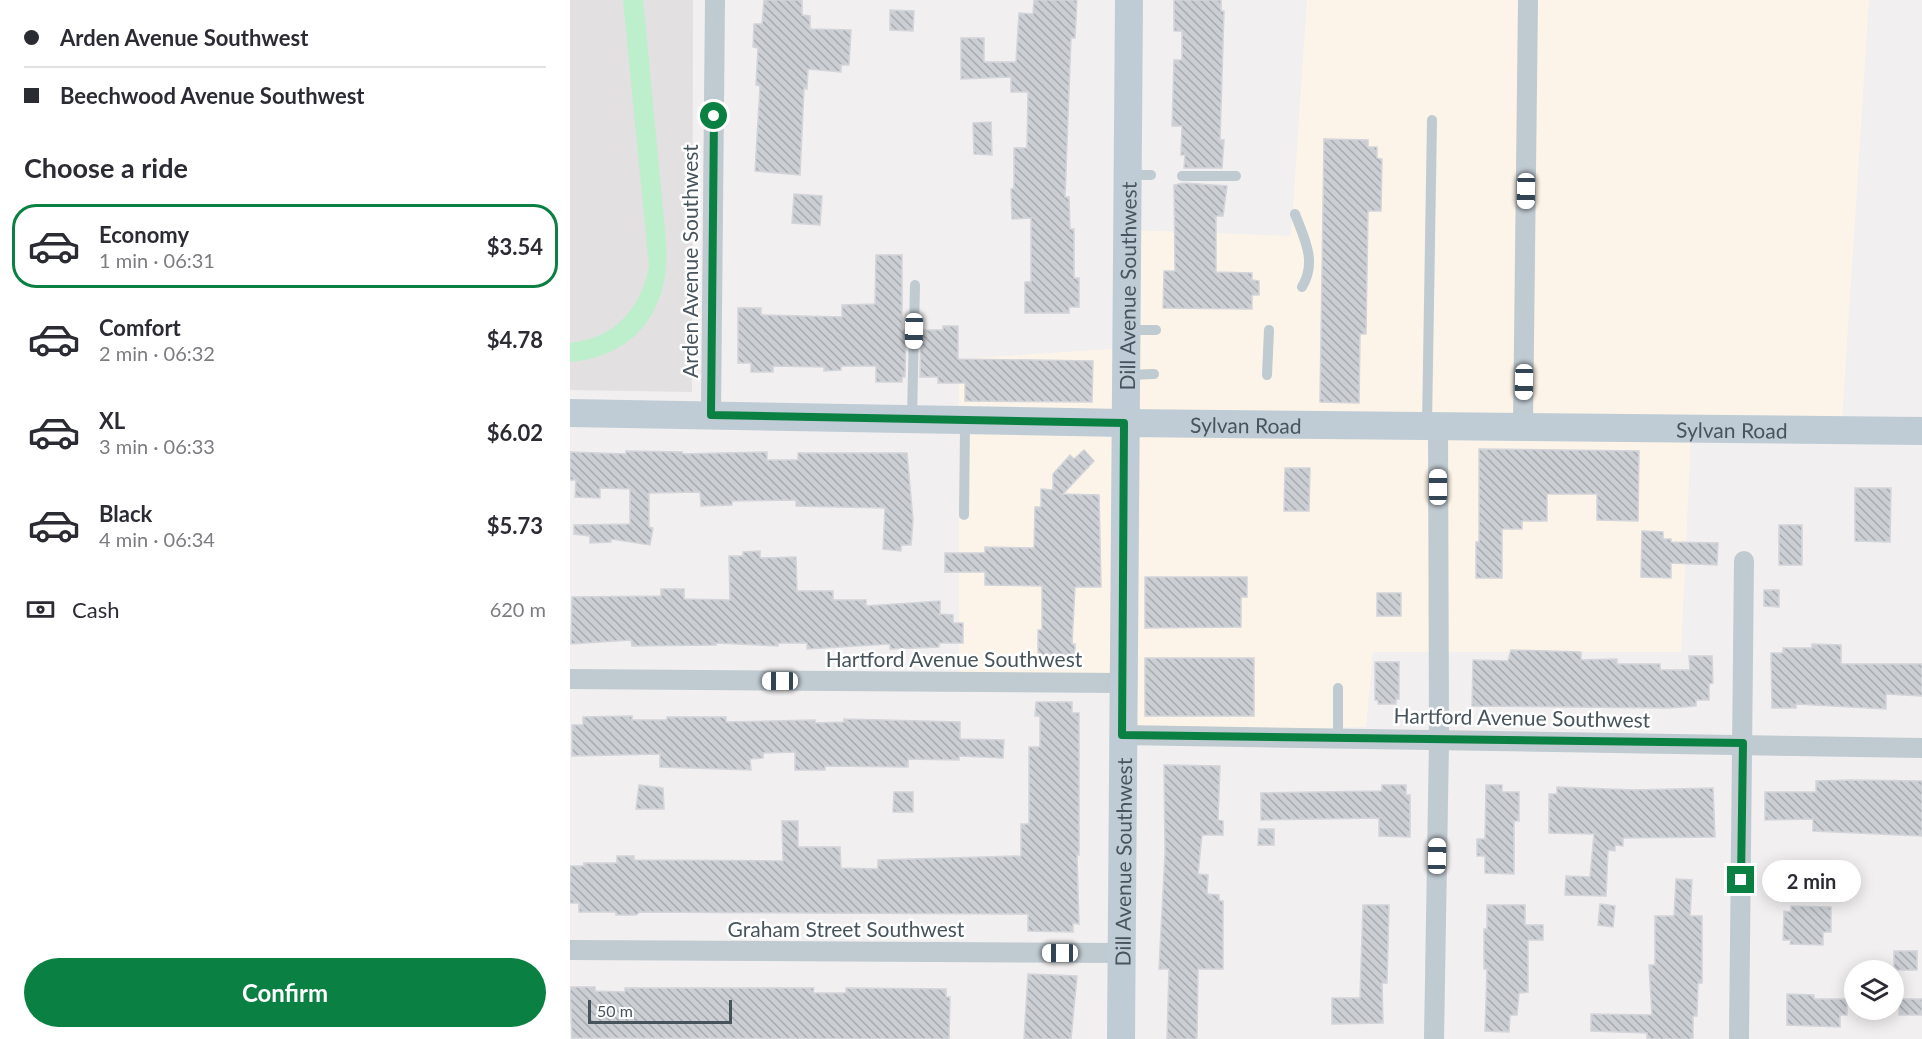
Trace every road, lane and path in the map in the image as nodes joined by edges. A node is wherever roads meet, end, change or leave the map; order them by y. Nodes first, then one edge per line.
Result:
1 (715, 0) edge
2 (1129, 0) edge
3 (1528, 0) edge
4 (1432, 120) dead end
5 (1182, 176) dead end
6 (1236, 176) dead end
7 (1295, 214) dead end
8 (915, 285) dead end
9 (1302, 287) dead end
10 (1125, 330) junction
11 (1156, 330) dead end
12 (1269, 330) dead end
13 (1154, 374) dead end
14 (1124, 375) junction
15 (1267, 375) dead end
16 (570, 413) edge
17 (711, 415) junction
18 (912, 419) junction
19 (965, 420) junction
20 (1124, 423) junction
21 (1432, 425) junction
22 (1523, 426) junction
23 (1922, 431) edge
24 (964, 515) dead end
25 (1744, 561) dead end
26 (570, 679) edge
27 (1123, 683) junction
28 (1338, 688) dead end
29 (1122, 735) junction
30 (1338, 739) junction
31 (1439, 741) junction
32 (1743, 743) junction
33 (1922, 748) edge
34 (570, 950) edge
35 (1121, 953) junction
36 (1121, 1039) edge
37 (1434, 1039) edge
38 (1739, 1039) edge

1 - 17 street, Arden Avenue Southwest
2 - 10 main road, Dill Avenue Southwest
3 - 22 street
4 - 21 lane
5 - 6 lane
7 - 9 lane
8 - 18 lane
10 - 11 lane
10 - 14 main road, Dill Avenue Southwest
12 - 15 lane
13 - 14 lane
14 - 20 main road, Dill Avenue Southwest
16 - 17 main road, Sylvan Road
17 - 18 main road, Sylvan Road
18 - 19 main road, Sylvan Road
19 - 20 main road, Sylvan Road
19 - 24 lane
20 - 21 main road, Sylvan Road
20 - 27 main road, Dill Avenue Southwest
21 - 22 main road, Sylvan Road
21 - 31 street
22 - 23 main road, Sylvan Road
25 - 32 street
26 - 27 street, Hartford Avenue Southwest
27 - 29 main road, Dill Avenue Southwest
28 - 30 lane
29 - 30 street, Hartford Avenue Southwest
29 - 35 main road, Dill Avenue Southwest
30 - 31 street, Hartford Avenue Southwest
31 - 32 street, Hartford Avenue Southwest
31 - 37 street
32 - 33 street, Hartford Avenue Southwest
32 - 38 street
34 - 35 street, Graham Street Southwest
35 - 36 main road, Dill Avenue Southwest

